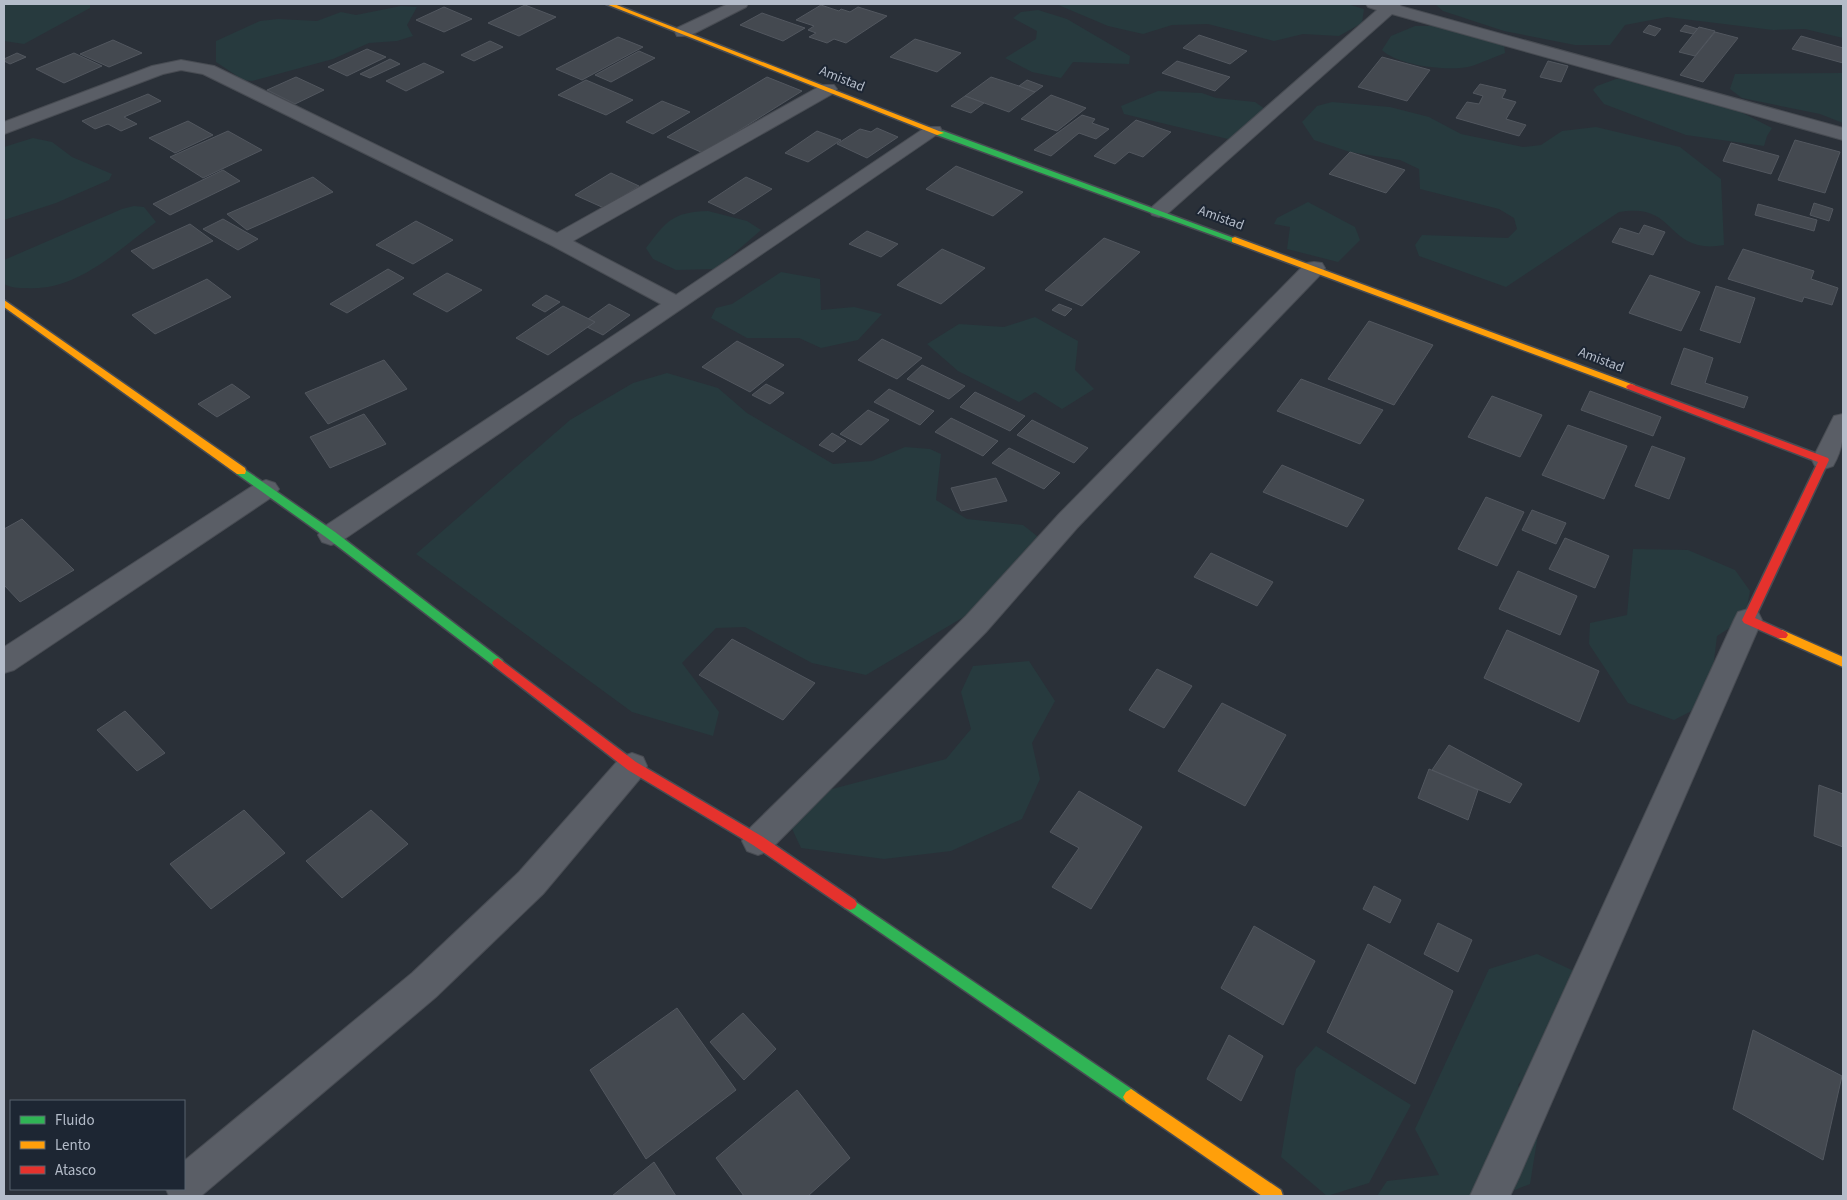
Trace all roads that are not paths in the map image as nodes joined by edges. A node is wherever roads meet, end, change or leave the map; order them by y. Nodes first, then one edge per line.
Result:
1 (610, 4) edge
2 (740, 4) edge
3 (1385, 5) edge
4 (683, 32) junction
5 (828, 89) junction
6 (4, 128) edge
7 (933, 131) junction
8 (1843, 134) edge
9 (1159, 211) junction
10 (558, 241) junction
11 (1314, 268) junction
12 (677, 304) junction
13 (6, 308) edge
14 (1843, 422) edge
15 (1824, 460) junction
16 (266, 489) junction
17 (331, 535) junction
18 (1748, 620) junction
19 (4, 662) edge
20 (1843, 662) edge
21 (632, 766) junction
22 (758, 840) junction
23 (185, 1185) edge
24 (1275, 1196) edge
25 (1489, 1196) edge

1 - 4 street, Amistad
2 - 4 street
3 - 8 street
3 - 9 street
4 - 5 street, Amistad
5 - 7 street, Amistad
5 - 10 street
6 - 10 street
7 - 9 street, Amistad
7 - 12 street
9 - 11 street, Amistad
10 - 12 street
11 - 15 street, Amistad
11 - 22 street
12 - 17 street
13 - 16 street
14 - 15 street
15 - 18 street
16 - 17 street
16 - 19 street
17 - 21 street
18 - 20 street
18 - 25 street
21 - 22 street
21 - 23 street
22 - 24 street

